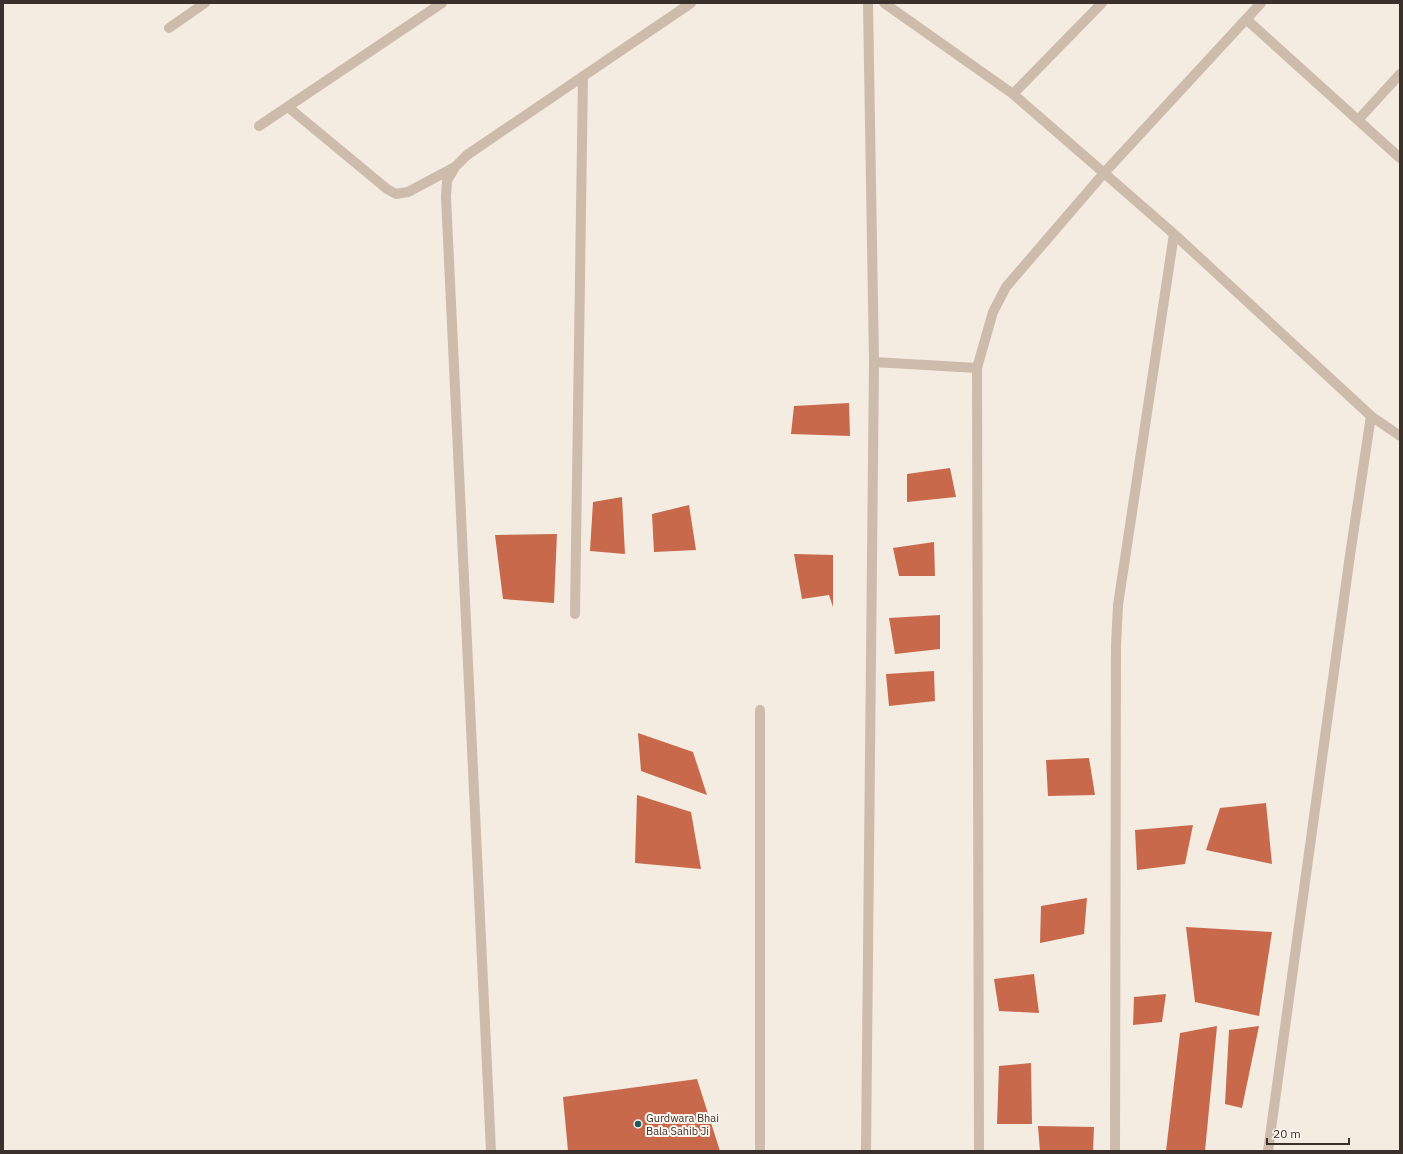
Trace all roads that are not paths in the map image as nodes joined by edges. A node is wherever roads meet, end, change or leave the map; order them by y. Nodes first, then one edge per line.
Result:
1 (205, 3) edge
2 (442, 3) edge
3 (691, 3) edge
4 (868, 3) edge
5 (884, 3) edge
6 (1102, 3) edge
7 (1261, 3) edge
8 (1246, 19) junction
9 (169, 28) dead end
10 (1400, 74) edge
11 (583, 76) junction
12 (1013, 94) junction
13 (288, 107) junction
14 (1358, 120) junction
15 (259, 126) dead end
16 (1400, 158) edge
17 (455, 167) junction
18 (1104, 173) junction
19 (1174, 234) junction
20 (874, 362) junction
21 (977, 368) junction
22 (1371, 416) junction
23 (1400, 436) edge
24 (575, 614) dead end
25 (760, 710) dead end
26 (491, 1151) edge
27 (760, 1151) edge
28 (866, 1151) edge
29 (979, 1151) edge
30 (1115, 1151) edge
31 (1268, 1151) edge

1 - 9 street
2 - 13 street
3 - 11 street
4 - 20 street
5 - 12 street
6 - 12 street
7 - 8 street
8 - 14 street
8 - 18 street
10 - 14 street
11 - 17 street
11 - 24 street
12 - 18 street
13 - 15 street
13 - 17 street
14 - 16 street
17 - 26 street
18 - 19 street
18 - 21 street
19 - 22 street
19 - 30 street
20 - 21 street
20 - 28 street
21 - 29 street
22 - 23 street
22 - 31 street
25 - 27 street

